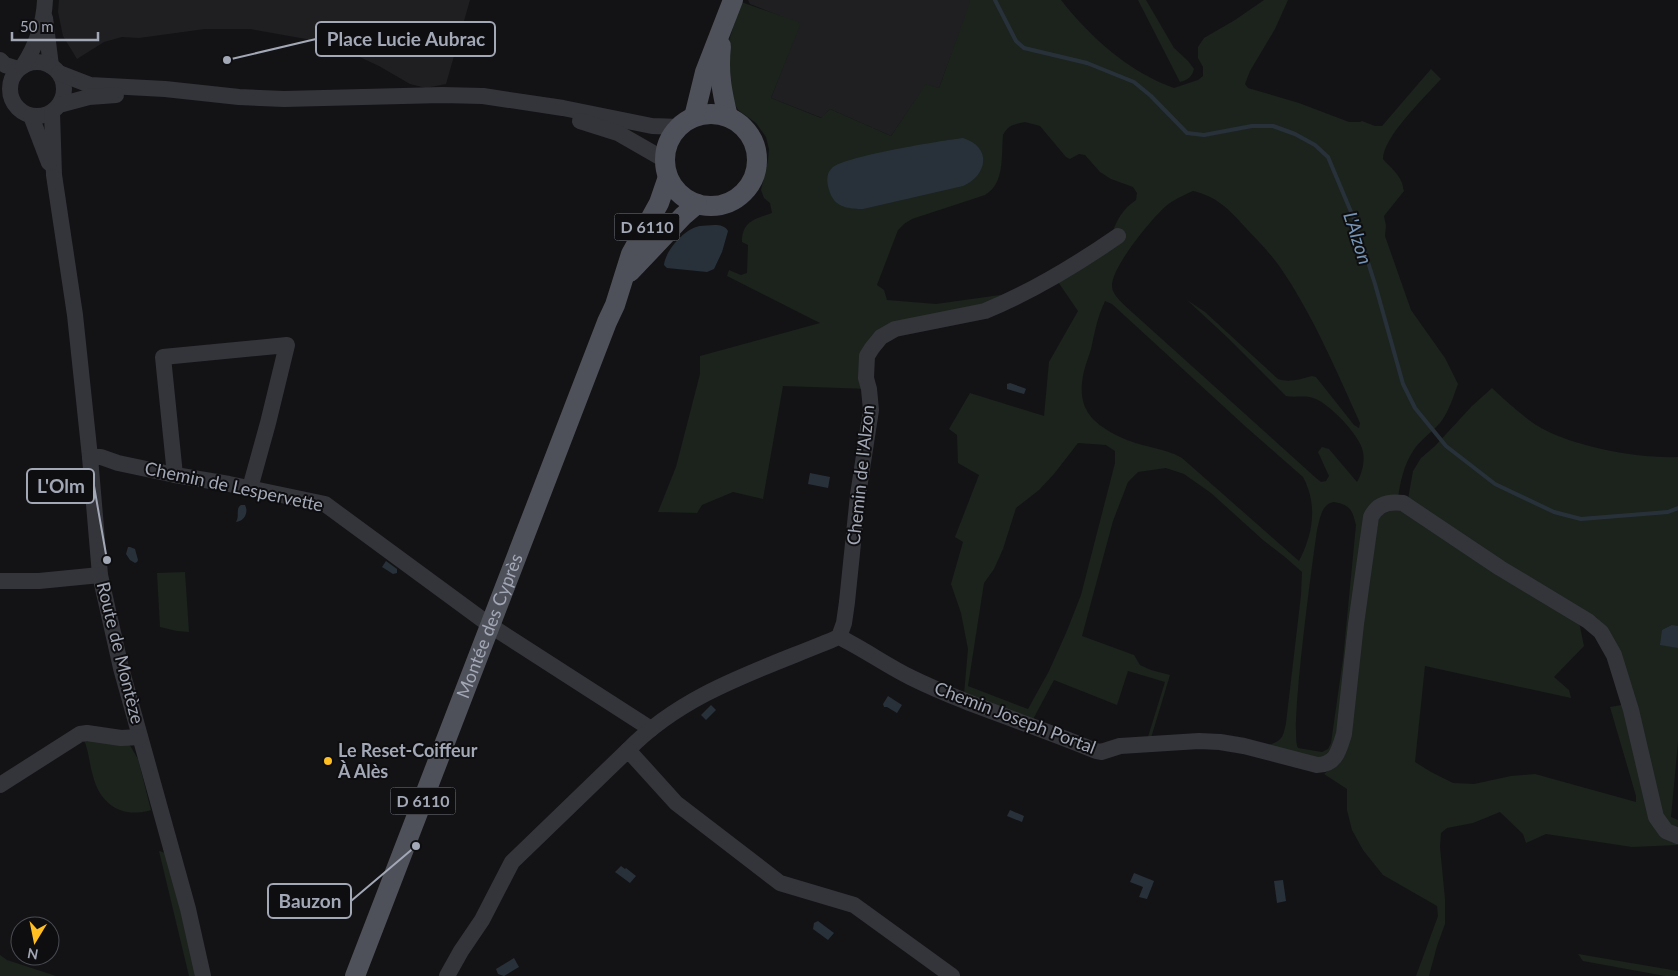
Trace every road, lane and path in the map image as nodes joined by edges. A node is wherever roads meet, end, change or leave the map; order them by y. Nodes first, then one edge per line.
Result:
1 (733, 0) edge
2 (45, 8) edge
3 (725, 19) junction
4 (12, 68) edge
5 (55, 69) junction
6 (55, 109) junction
7 (31, 116) junction
8 (728, 117) junction
9 (687, 122) junction
10 (667, 168) junction
11 (54, 175) junction
12 (697, 204) junction
13 (1118, 236) dead end
14 (625, 277) junction
15 (90, 457) junction
16 (175, 475) junction
17 (250, 488) junction
18 (100, 575) junction
19 (0, 581) edge
20 (491, 626) junction
21 (839, 637) junction
22 (651, 729) junction
23 (140, 737) junction
24 (628, 750) junction
25 (0, 785) edge
26 (1678, 836) edge
27 (202, 976) edge
28 (355, 976) edge
29 (447, 976) edge
30 (952, 976) edge

1 - 3 main road
2 - 4 street
2 - 5 street
3 - 8 main road
3 - 9 main road
4 - 5 street
4 - 7 street
5 - 6 street
5 - 9 street
6 - 7 street
6 - 10 street
6 - 11 street, Route de Montèze
7 - 11 street, Route de Montèze
8 - 9 main road
8 - 12 main road
9 - 10 main road
10 - 12 main road
10 - 14 main road, Montée des Cyprès / D 6110
11 - 15 street, Route de Montèze
12 - 14 main road, Montée des Cyprès / D 6110
13 - 21 street, Chemin de l'Alzon
14 - 20 main road, Montée des Cyprès / D 6110
15 - 16 street, Chemin de Lespervette
15 - 18 street, Route de Montèze
16 - 17 street, Chemin de Lespervette
16 - 17 street
17 - 20 street, Chemin de Lespervette
18 - 19 street
18 - 23 street, Route de Montèze
20 - 22 street
20 - 28 main road, Montée des Cyprès / D 6110
21 - 22 street
21 - 26 street, Chemin Joseph Portal
22 - 24 street
23 - 25 street
23 - 27 street, Route de Montèze
24 - 29 street
24 - 30 street

